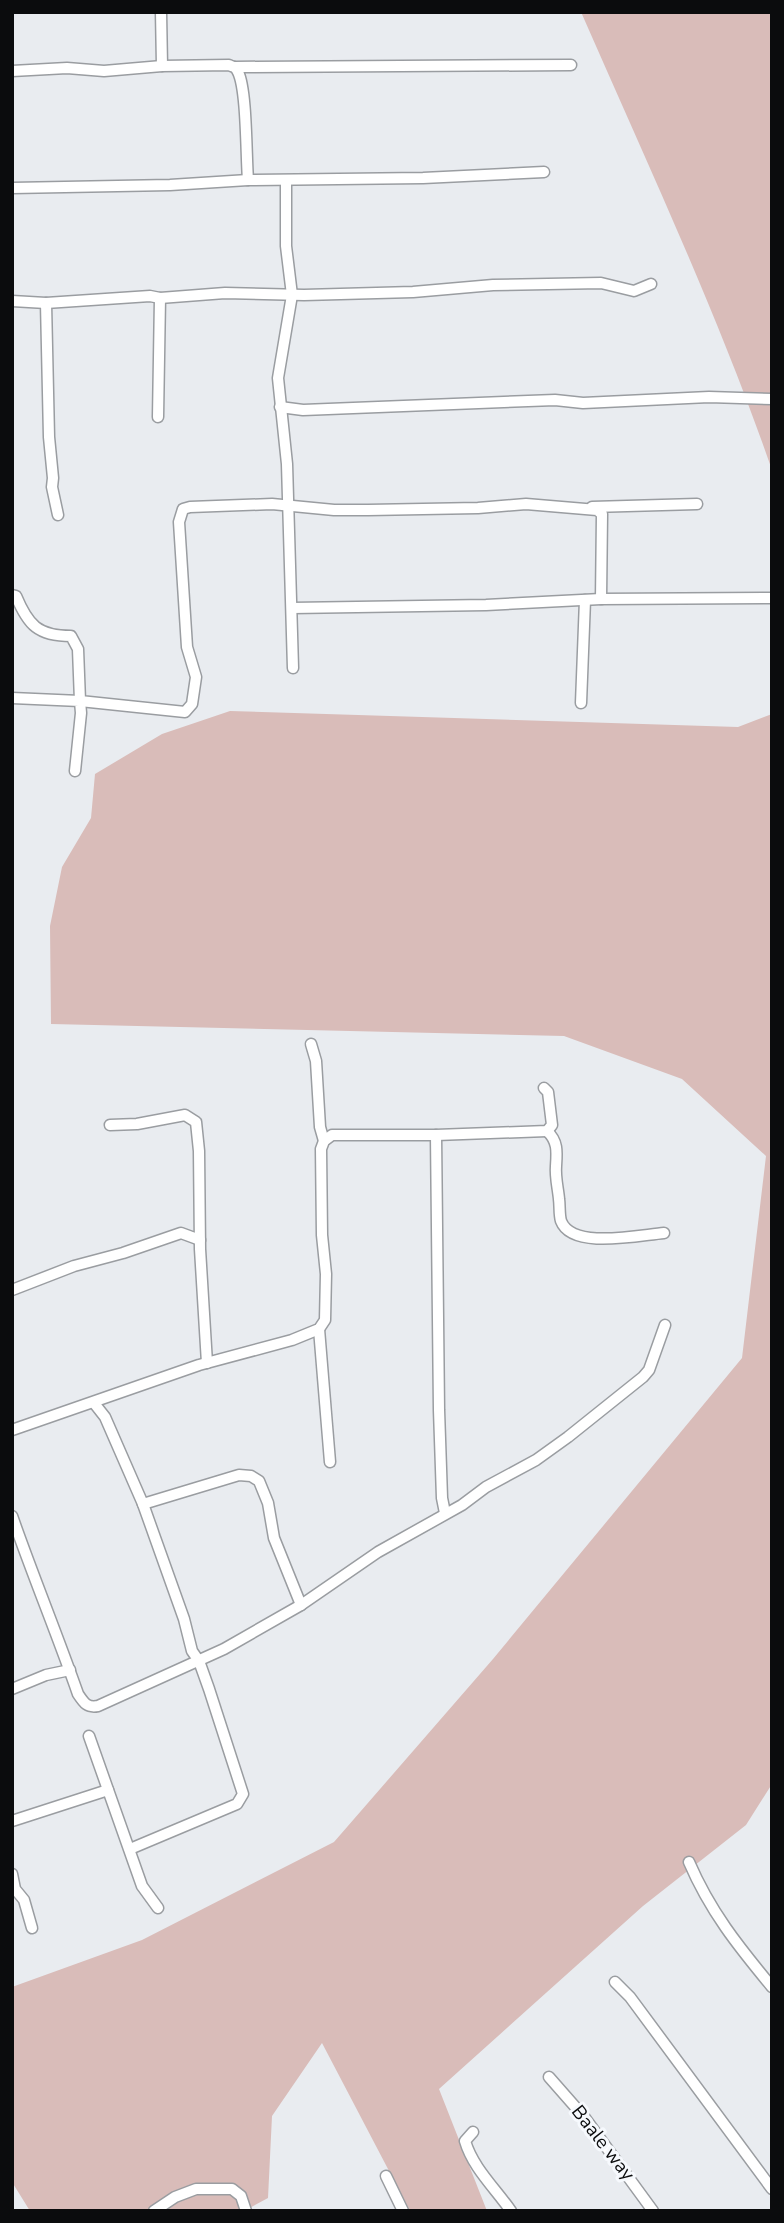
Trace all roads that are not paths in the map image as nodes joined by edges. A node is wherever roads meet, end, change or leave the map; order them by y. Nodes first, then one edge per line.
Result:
1 (161, 12) edge
2 (571, 65) dead end
3 (163, 66) junction
4 (235, 68) junction
5 (12, 71) edge
6 (544, 172) dead end
7 (248, 180) junction
8 (286, 181) junction
9 (12, 188) edge
10 (651, 284) dead end
11 (292, 295) junction
12 (160, 298) junction
13 (12, 301) edge
14 (46, 303) junction
15 (772, 399) edge
16 (280, 407) junction
17 (158, 417) dead end
18 (697, 504) dead end
19 (289, 507) junction
20 (583, 508) junction
21 (58, 515) dead end
22 (12, 595) edge
23 (772, 597) edge
24 (601, 599) junction
25 (585, 600) junction
26 (292, 608) junction
27 (293, 668) dead end
28 (12, 698) edge
29 (80, 701) junction
30 (581, 704) dead end
31 (75, 771) dead end
32 (311, 1044) dead end
33 (544, 1088) dead end
34 (110, 1125) dead end
35 (547, 1131) junction
36 (436, 1135) junction
37 (324, 1141) junction
38 (664, 1233) dead end
39 (200, 1240) junction
40 (12, 1290) edge
41 (666, 1325) dead end
42 (319, 1329) junction
43 (206, 1363) junction
44 (94, 1403) junction
45 (12, 1430) edge
46 (330, 1462) dead end
47 (142, 1504) junction
48 (445, 1513) junction
49 (12, 1517) edge
50 (25, 1557) junction
51 (12, 1561) edge
52 (301, 1605) junction
53 (199, 1661) junction
54 (70, 1670) junction
55 (12, 1689) edge
56 (89, 1736) dead end
57 (108, 1790) junction
58 (12, 1821) edge
59 (130, 1849) junction
60 (689, 1862) dead end
61 (12, 1874) edge
62 (158, 1908) dead end
63 (32, 1928) dead end
64 (615, 1982) dead end
65 (772, 1987) edge
66 (549, 2077) dead end
67 (473, 2132) dead end
68 (386, 2176) dead end
69 (772, 2189) edge
70 (154, 2211) edge
71 (246, 2211) edge
72 (403, 2211) edge
73 (511, 2211) edge
74 (653, 2211) edge

1 - 3 street
2 - 4 street
3 - 4 street
3 - 5 street
4 - 7 street
6 - 8 street
7 - 8 street
7 - 9 street
8 - 11 street
10 - 11 street
11 - 12 street
11 - 16 street
12 - 14 street
12 - 17 street
13 - 14 street
14 - 21 street
15 - 16 street
16 - 19 street
18 - 20 street
19 - 20 street
19 - 26 street
19 - 29 street
20 - 24 street
22 - 29 street
23 - 24 street
24 - 25 street
25 - 26 street
25 - 30 street
26 - 27 street
28 - 29 street
29 - 31 street
32 - 37 street
33 - 35 street
34 - 39 street
35 - 36 street
35 - 38 street
36 - 37 street
36 - 48 street
37 - 42 street
39 - 40 street
39 - 43 street
41 - 48 street
42 - 43 street
42 - 46 street
43 - 44 street
44 - 45 street
44 - 47 street
47 - 52 street
47 - 53 street
48 - 52 street
49 - 50 street
50 - 51 street
50 - 54 street
52 - 53 street
53 - 54 street
53 - 59 street
54 - 55 street
56 - 57 street
57 - 58 street
57 - 59 street
59 - 62 street
60 - 65 street
61 - 63 street
64 - 69 street
66 - 74 street, Baale way
67 - 73 street
68 - 72 street
70 - 71 street

